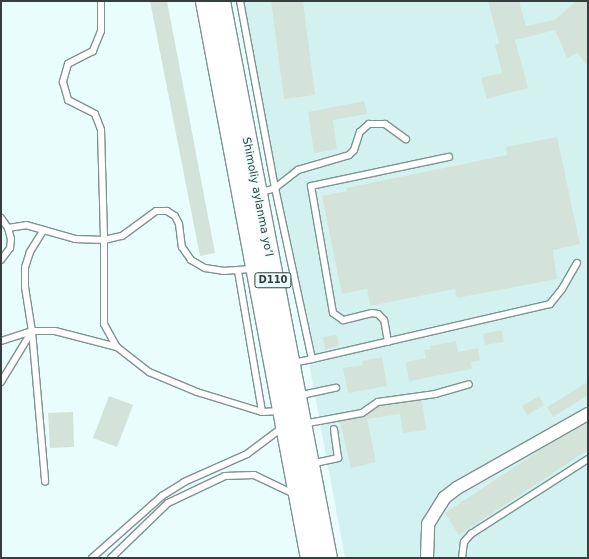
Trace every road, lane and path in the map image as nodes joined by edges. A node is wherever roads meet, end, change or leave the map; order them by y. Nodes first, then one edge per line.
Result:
1 (101, 1) edge
2 (205, 1) edge
3 (220, 1) edge
4 (240, 1) edge
5 (406, 139) dead end
6 (448, 157) dead end
7 (275, 188) junction
8 (257, 193) junction
9 (1, 218) edge
10 (8, 228) junction
11 (43, 231) junction
12 (104, 240) junction
13 (1, 260) edge
14 (577, 262) dead end
15 (254, 268) junction
16 (32, 331) junction
17 (1, 341) edge
18 (388, 342) junction
19 (117, 347) junction
20 (312, 359) junction
21 (289, 364) junction
22 (1, 382) edge
23 (469, 384) dead end
24 (336, 388) dead end
25 (296, 396) junction
26 (262, 412) junction
27 (588, 414) edge
28 (289, 420) junction
29 (334, 429) dead end
30 (588, 459) edge
31 (309, 465) junction
32 (45, 481) dead end
33 (298, 497) junction
34 (92, 558) edge
35 (111, 558) edge
36 (310, 558) edge
37 (327, 558) edge
38 (427, 558) edge
39 (462, 558) edge

1 - 12 lane
2 - 15 main road, Shimoliy aylanma yoʻl / D110
3 - 8 main road, Shimoliy aylanma yoʻl / D110
4 - 7 lane
5 - 7 lane
6 - 18 lane
7 - 8 lane
7 - 20 lane
8 - 15 main road, Shimoliy aylanma yoʻl / D110
9 - 10 lane
10 - 11 lane
10 - 13 lane
11 - 12 lane
11 - 16 lane
12 - 15 lane
12 - 19 lane
14 - 18 lane
15 - 21 main road, Shimoliy aylanma yoʻl / D110
15 - 26 lane
15 - 28 main road, Shimoliy aylanma yoʻl / D110
16 - 17 lane
16 - 19 lane
16 - 22 lane
16 - 32 lane
18 - 20 lane
19 - 26 lane
20 - 21 lane
21 - 25 main road, Shimoliy aylanma yoʻl / D110
23 - 28 lane
24 - 25 lane
25 - 28 main road, Shimoliy aylanma yoʻl / D110
26 - 28 lane
27 - 38 street
28 - 31 main road, Shimoliy aylanma yoʻl / D110
28 - 33 main road, Shimoliy aylanma yoʻl / D110
28 - 34 lane
29 - 31 lane
30 - 39 lane
31 - 37 main road, Shimoliy aylanma yoʻl / D110
33 - 35 lane
33 - 36 main road, Shimoliy aylanma yoʻl / D110

